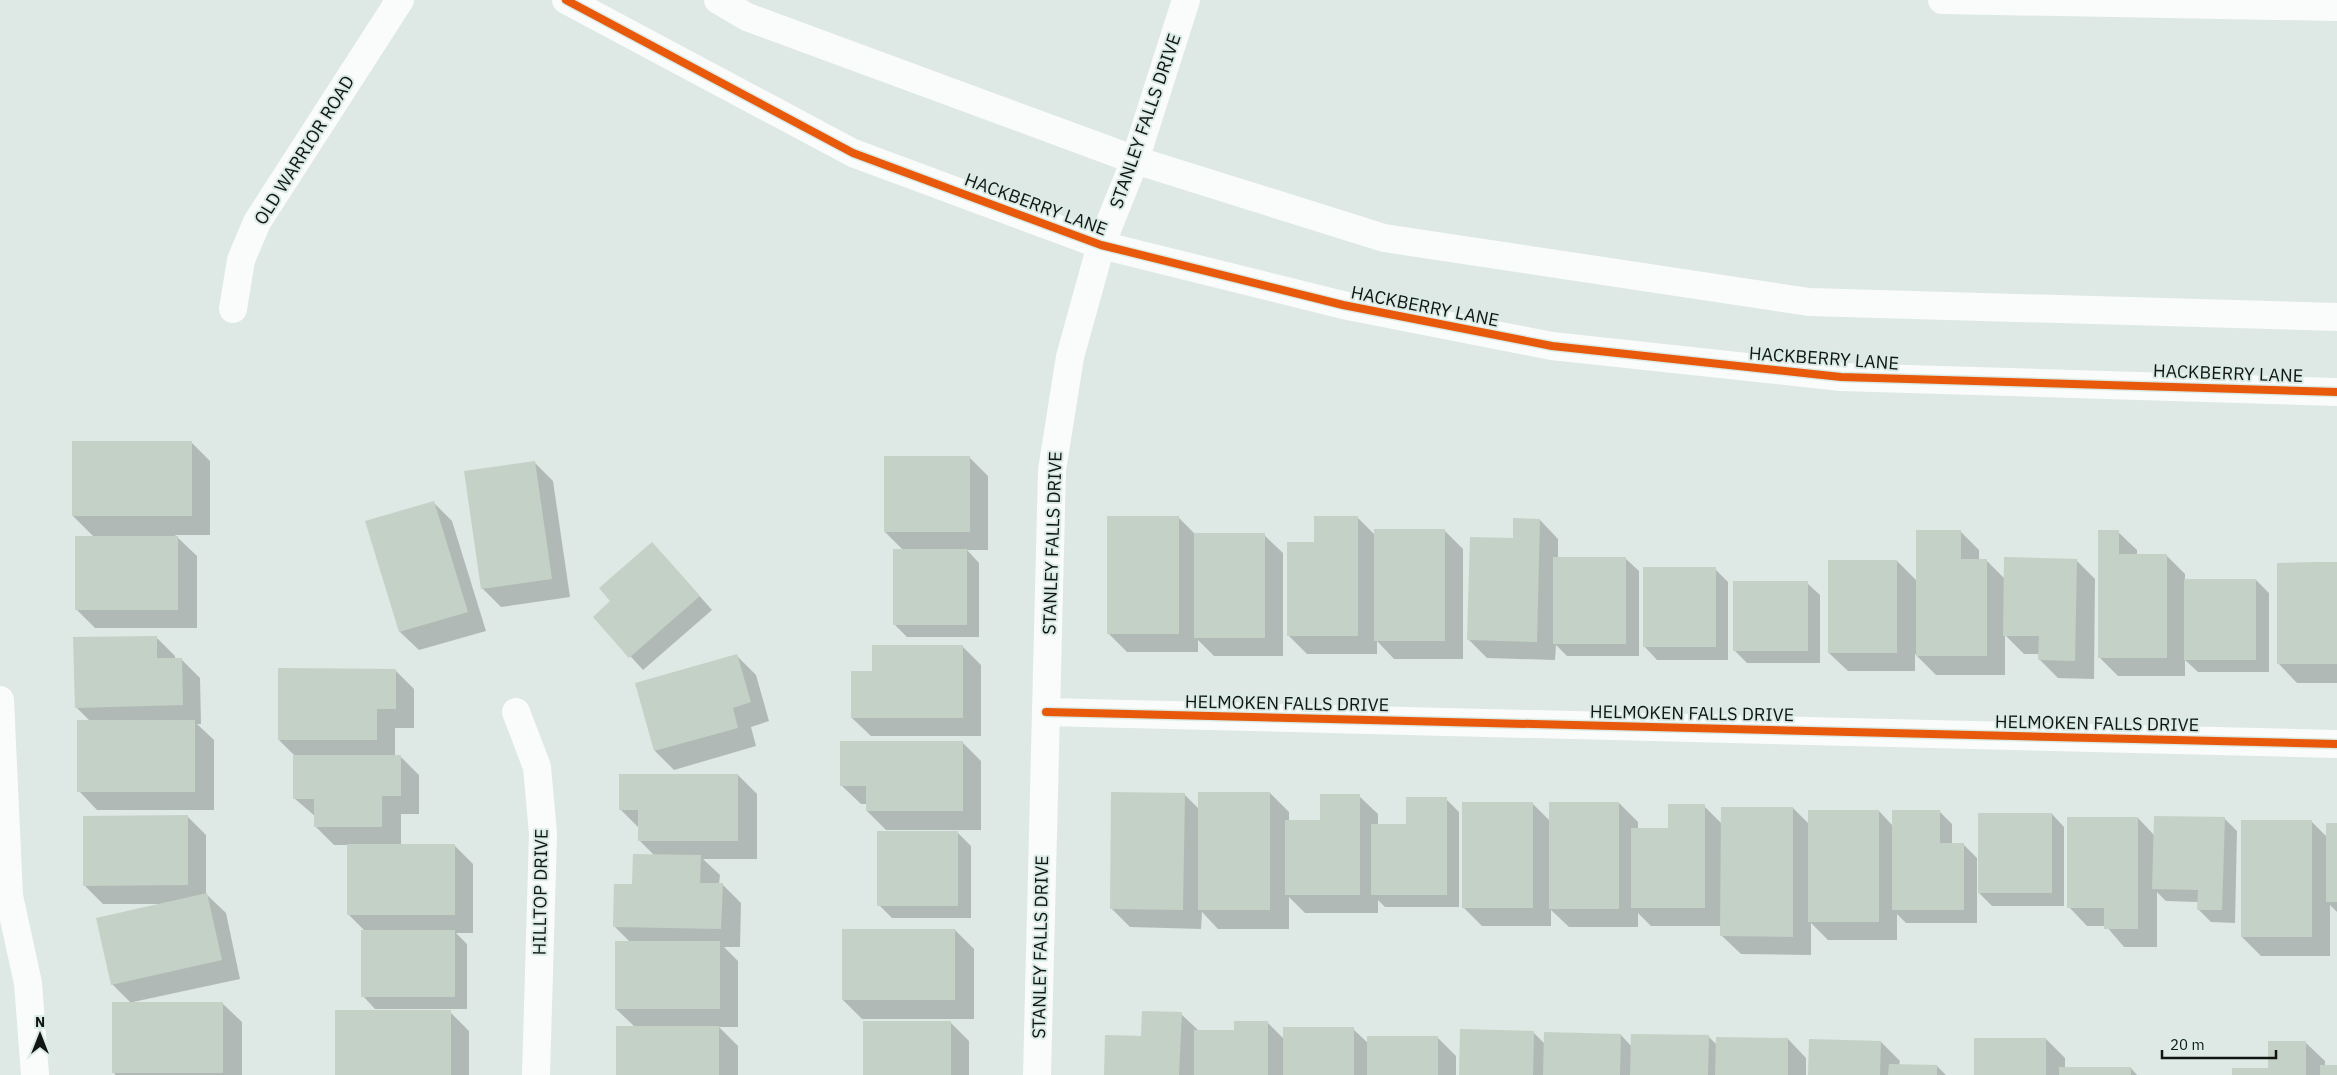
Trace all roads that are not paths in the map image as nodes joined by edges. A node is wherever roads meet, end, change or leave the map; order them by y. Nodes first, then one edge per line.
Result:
1 (400, 0) edge
2 (566, 0) edge
3 (718, 0) edge
4 (1186, 0) edge
5 (1942, 0) edge
6 (2337, 7) edge
7 (1134, 160) junction
8 (1101, 245) junction
9 (233, 309) dead end
10 (2337, 317) edge
11 (2337, 392) edge
12 (0, 700) edge
13 (516, 712) dead end
14 (1046, 712) junction
15 (2337, 744) edge
16 (35, 1075) edge
17 (536, 1075) edge
18 (1037, 1075) edge

1 - 9 street, OLD WARRIOR ROAD
2 - 8 street, HACKBERRY LANE
3 - 7 street
4 - 7 street, STANLEY FALLS DRIVE
5 - 6 street
7 - 8 street, STANLEY FALLS DRIVE
7 - 10 street
8 - 11 street, HACKBERRY LANE
8 - 14 street, STANLEY FALLS DRIVE
12 - 16 street
13 - 17 street, HILLTOP DRIVE
14 - 15 street, HELMOKEN FALLS DRIVE
14 - 18 street, STANLEY FALLS DRIVE

